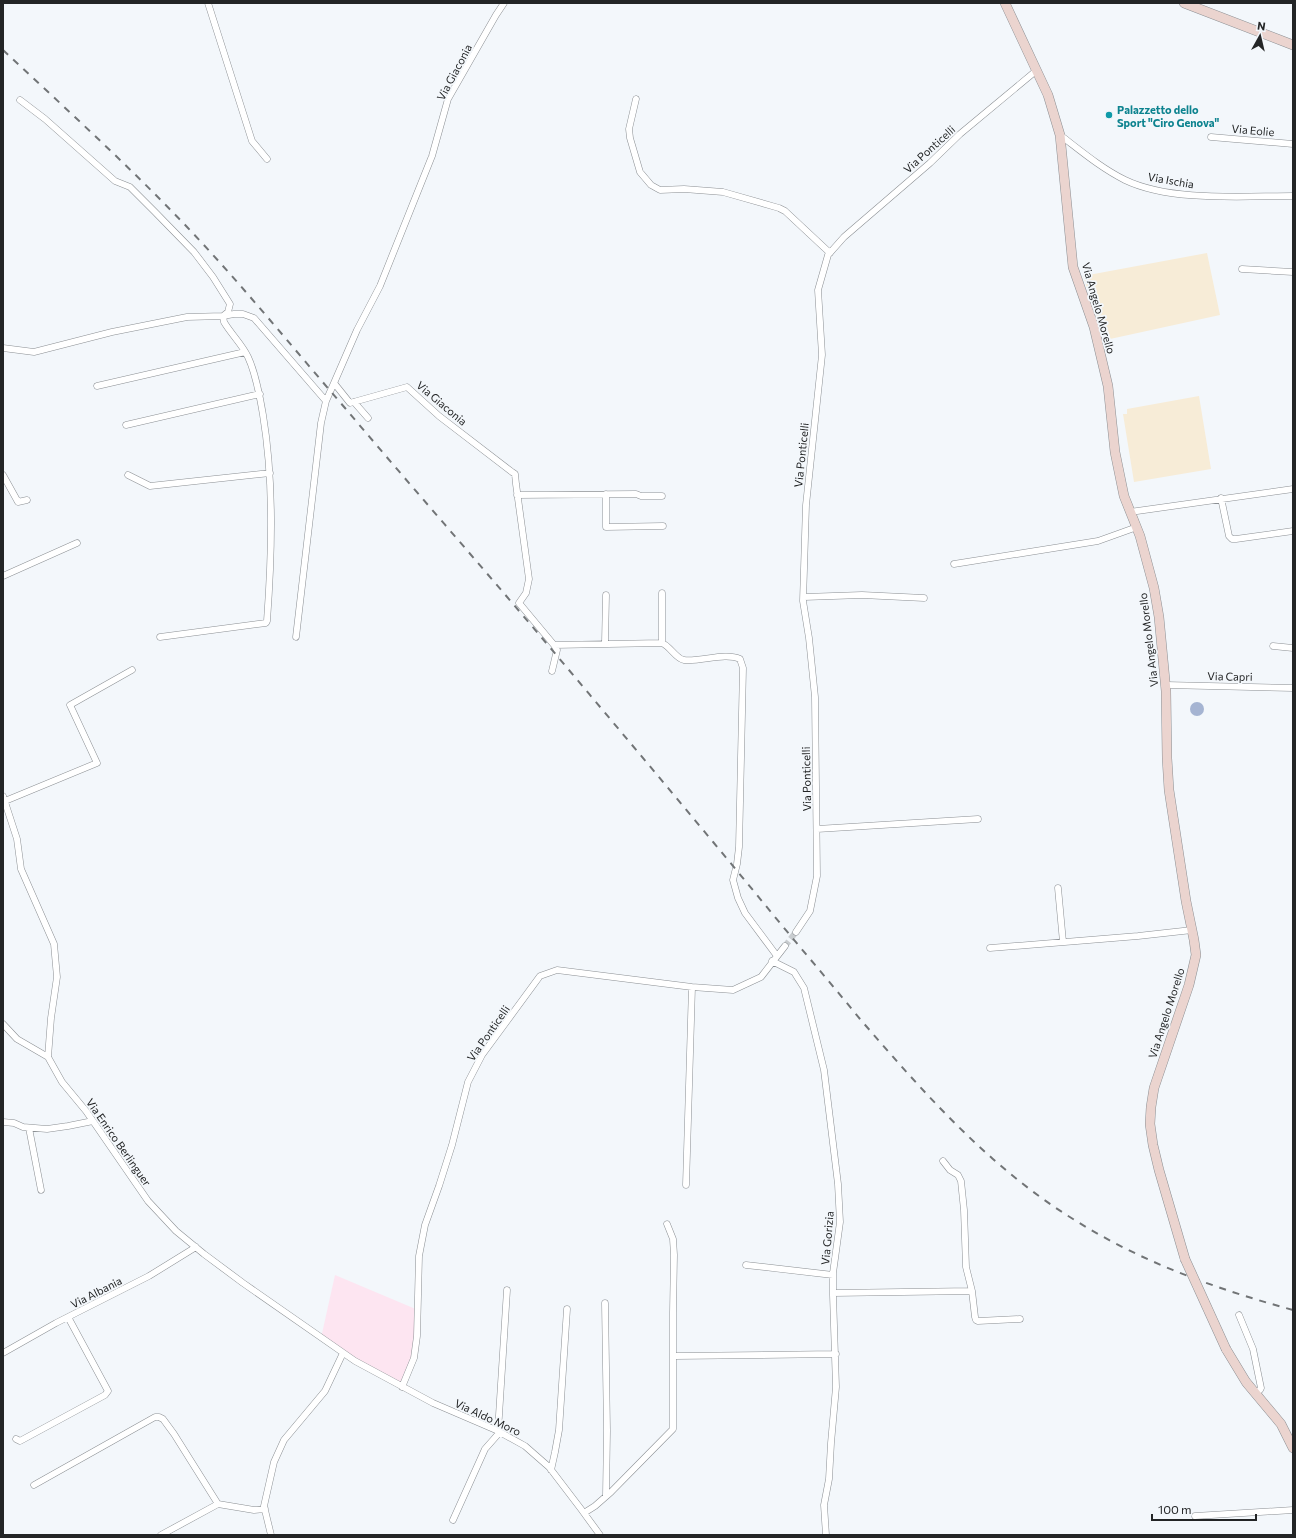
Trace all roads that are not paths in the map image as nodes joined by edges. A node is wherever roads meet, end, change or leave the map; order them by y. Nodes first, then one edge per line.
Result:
1 (208, 3) edge
2 (504, 3) edge
3 (1005, 3) edge
4 (1184, 3) edge
5 (1293, 45) edge
6 (1037, 70) junction
7 (636, 99) dead end
8 (20, 100) dead end
9 (1060, 135) junction
10 (1211, 137) dead end
11 (1293, 144) edge
12 (267, 159) dead end
13 (1293, 196) edge
14 (830, 253) junction
15 (1242, 269) dead end
16 (1293, 272) edge
17 (222, 316) junction
18 (3, 348) edge
19 (245, 352) junction
20 (334, 383) junction
21 (97, 386) dead end
22 (260, 394) junction
23 (326, 401) junction
24 (354, 402) junction
25 (368, 418) dead end
26 (126, 425) dead end
27 (270, 473) junction
28 (3, 475) edge
29 (128, 475) dead end
30 (1293, 489) edge
31 (606, 494) junction
32 (517, 495) junction
33 (662, 496) dead end
34 (1221, 498) junction
35 (27, 500) dead end
36 (1130, 512) junction
37 (663, 526) dead end
38 (1137, 527) junction
39 (1293, 531) edge
40 (77, 543) dead end
41 (954, 564) dead end
42 (3, 576) edge
43 (662, 593) dead end
44 (606, 595) dead end
45 (804, 597) junction
46 (924, 598) dead end
47 (296, 637) dead end
48 (160, 638) dead end
49 (605, 643) junction
50 (662, 643) junction
51 (554, 645) junction
52 (1274, 646) dead end
53 (1293, 648) edge
54 (132, 670) dead end
55 (552, 671) dead end
56 (1166, 685) junction
57 (1293, 688) edge
58 (4, 799) edge
59 (978, 819) dead end
60 (817, 830) junction
61 (1058, 888) dead end
62 (1192, 930) junction
63 (796, 932) tunnel mouth
64 (1063, 942) junction
65 (785, 946) tunnel mouth
66 (990, 948) dead end
67 (777, 956) junction
68 (772, 961) junction
69 (692, 987) junction
70 (3, 1024) edge
71 (48, 1057) junction
72 (93, 1120) junction
73 (3, 1122) edge
74 (29, 1128) junction
75 (943, 1161) dead end
76 (686, 1185) dead end
77 (41, 1190) dead end
78 (668, 1224) dead end
79 (196, 1247) junction
80 (746, 1265) dead end
81 (833, 1275) junction
82 (507, 1290) dead end
83 (972, 1291) junction
84 (833, 1293) junction
85 (604, 1303) dead end
86 (567, 1308) dead end
87 (1238, 1315) dead end
88 (68, 1317) junction
89 (1020, 1318) dead end
90 (3, 1353) edge
91 (343, 1353) junction
92 (836, 1354) junction
93 (675, 1356) dead end
94 (402, 1387) junction
95 (1255, 1393) junction
96 (499, 1431) junction
97 (16, 1440) dead end
98 (1293, 1448) edge
99 (550, 1470) junction
100 (34, 1484) dead end
101 (606, 1496) junction
102 (218, 1504) junction
103 (265, 1509) junction
104 (1293, 1510) edge
105 (584, 1513) junction
106 (1195, 1516) dead end
107 (453, 1520) dead end
108 (161, 1535) edge
109 (271, 1535) edge
110 (600, 1535) edge
111 (826, 1535) edge

1 - 12 street
2 - 20 street, Via Giaconia
3 - 6 street, Via Angelo Morello
4 - 5 street
6 - 9 street, Via Angelo Morello
6 - 14 street, Via Ponticelli
7 - 14 street
8 - 17 street
9 - 13 street, Via Ischia
9 - 36 street, Via Angelo Morello
10 - 11 street, Via Eolie
14 - 45 street, Via Ponticelli
15 - 16 street
17 - 18 street
17 - 19 street
17 - 23 street
19 - 21 street
19 - 22 street
20 - 23 street, Via Giaconia
20 - 24 street
22 - 26 street
22 - 27 street
23 - 47 street, Via Giaconia
24 - 25 street
24 - 32 street, Via Giaconia
27 - 29 street
27 - 48 street
28 - 35 street
30 - 34 street
31 - 32 street
31 - 33 street
31 - 37 street
32 - 51 street, Via Giaconia
34 - 36 street
34 - 39 street
36 - 38 street, Via Angelo Morello
38 - 41 street
38 - 56 street, Via Angelo Morello
40 - 42 street
43 - 50 street
44 - 49 street
45 - 46 street
45 - 60 street, Via Ponticelli
49 - 50 street
49 - 51 street
50 - 67 street
51 - 55 street
52 - 53 street
54 - 58 street
56 - 57 street, Via Capri
56 - 62 street, Via Angelo Morello
58 - 71 street
59 - 60 street
60 - 63 street, Via Ponticelli
61 - 64 street
62 - 64 street
62 - 95 street, Via Angelo Morello, bridge
64 - 66 street
65 - 67 street, Via Ponticelli
67 - 68 street, Via Ponticelli
68 - 69 street, Via Ponticelli
68 - 81 street, Via Gorizia
69 - 76 street
69 - 94 street, Via Ponticelli
70 - 71 street
71 - 72 street, Via Enrico Berlinguer
72 - 74 street
72 - 79 street, Via Enrico Berlinguer
73 - 74 street
74 - 77 street
75 - 83 street
78 - 101 street
79 - 88 street, Via Albania
79 - 91 street, Via Enrico Berlinguer
80 - 81 street
81 - 84 street, Via Gorizia
82 - 96 street
83 - 84 street
83 - 89 street
84 - 92 street, Via Gorizia
85 - 101 street
86 - 99 street
87 - 95 street
88 - 90 street, Via Albania
88 - 97 street
91 - 94 street, Via Enrico Berlinguer
91 - 103 street
92 - 93 street
92 - 111 street, Via Gorizia
94 - 96 street, Via Aldo Moro
95 - 98 street
96 - 99 street, Via Aldo Moro
96 - 107 street
99 - 105 street, Via Aldo Moro
100 - 102 street
101 - 105 street
102 - 103 street
102 - 108 street
103 - 109 street
104 - 106 street
105 - 110 street, Via Aldo Moro

